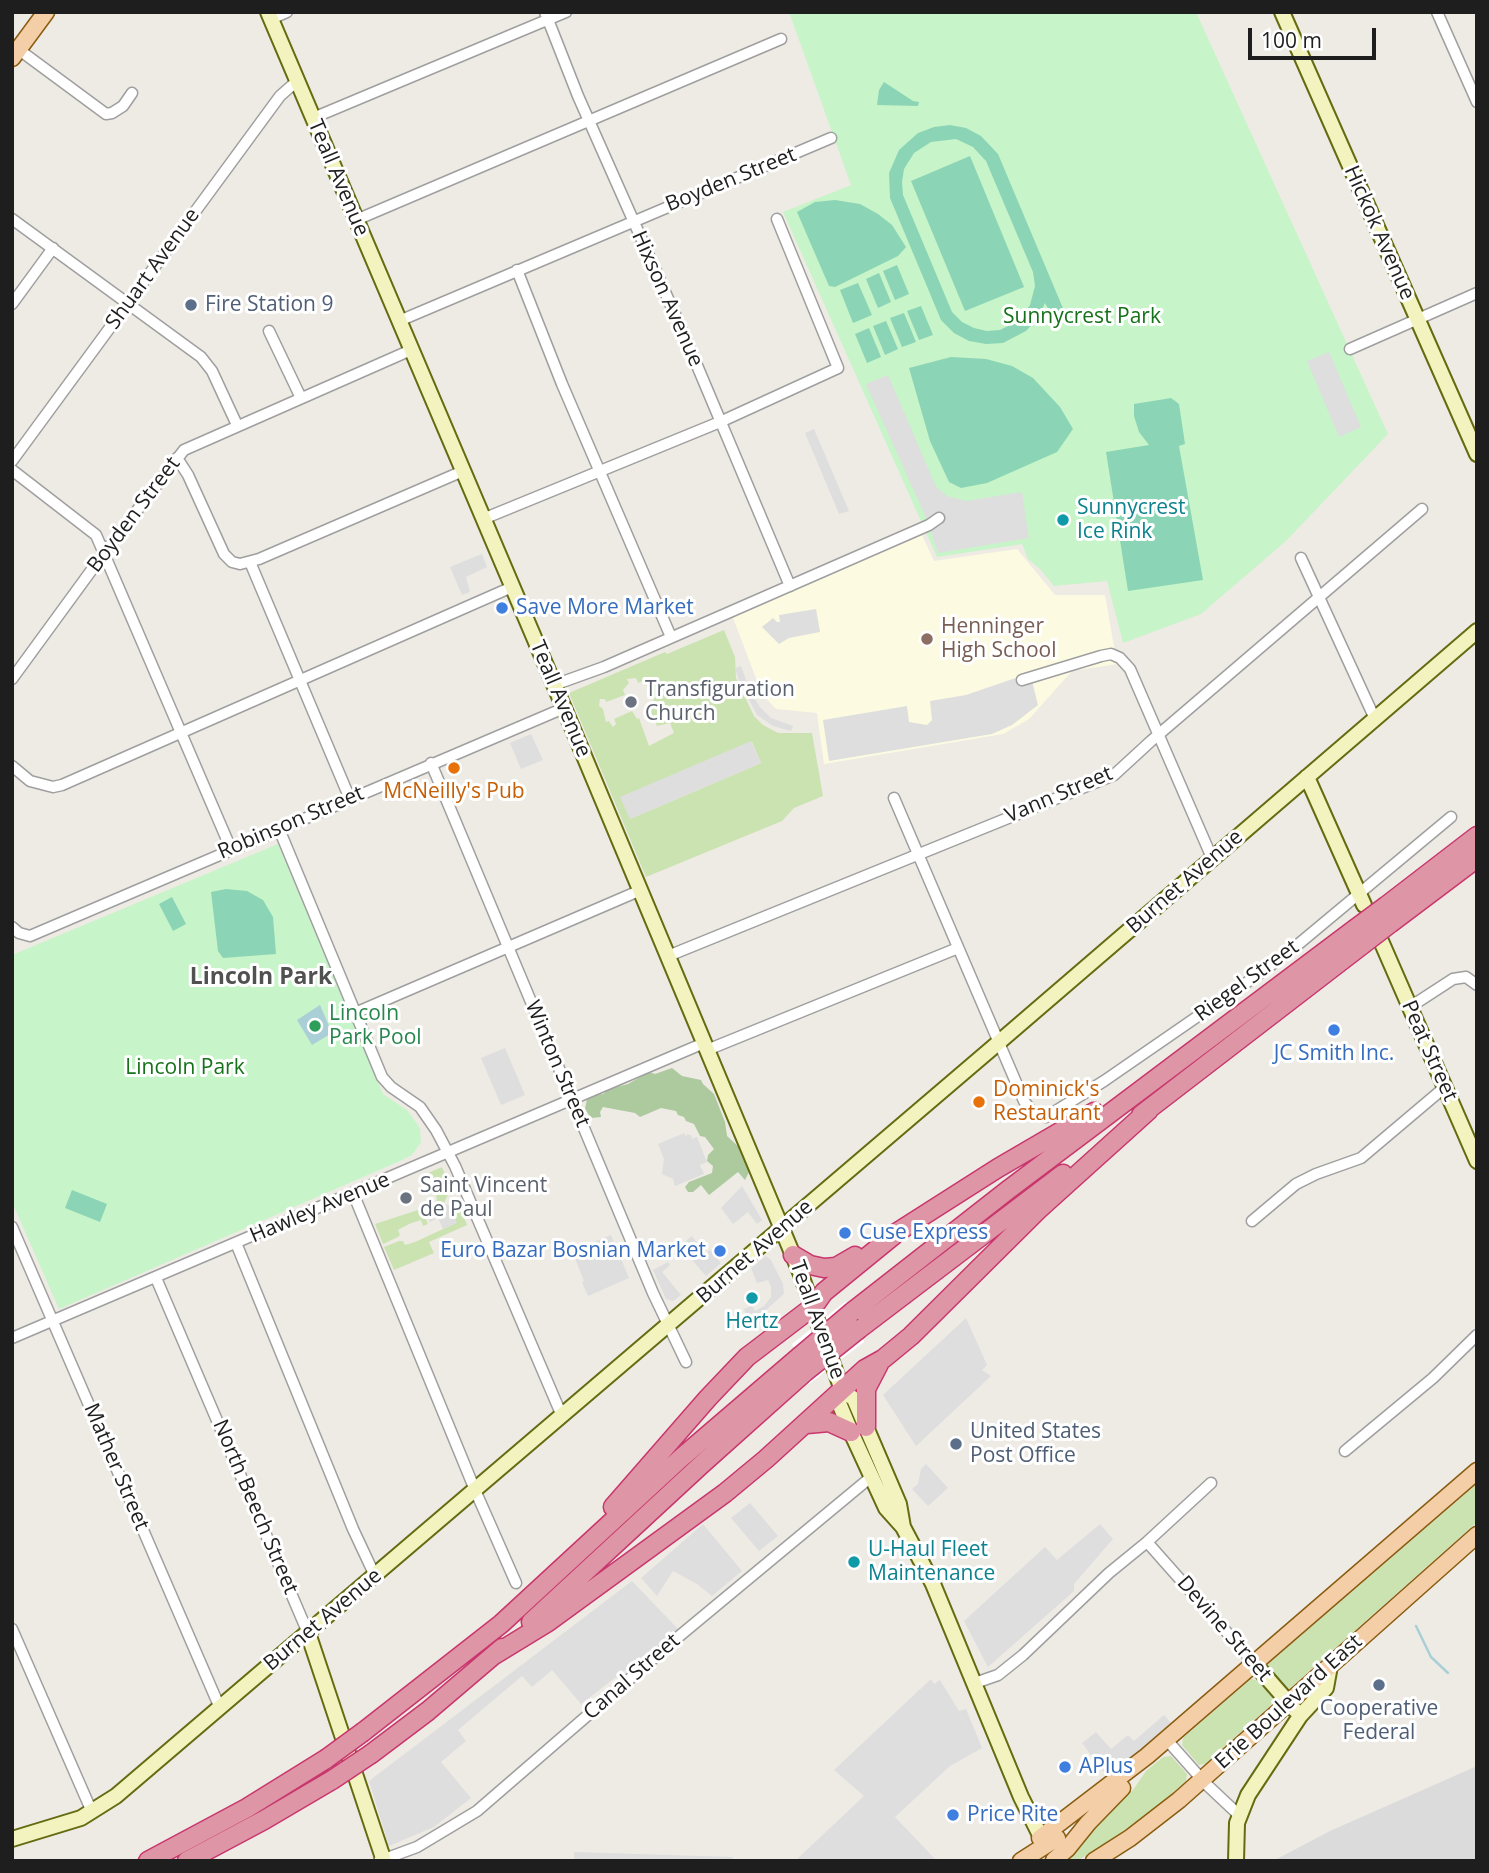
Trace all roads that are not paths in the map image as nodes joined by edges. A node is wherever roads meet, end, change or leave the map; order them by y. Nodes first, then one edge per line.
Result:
1 (46, 12) edge
2 (287, 12) edge
3 (566, 12) edge
4 (1282, 12) edge
5 (1437, 12) edge
6 (270, 16) edge
7 (546, 16) edge
8 (780, 39) dead end
9 (15, 54) edge
10 (297, 81) junction
11 (132, 93) dead end
12 (1477, 103) edge
13 (313, 118) junction
14 (589, 121) junction
15 (831, 138) dead end
16 (12, 219) edge
17 (777, 219) dead end
18 (356, 220) junction
19 (633, 221) junction
20 (53, 248) junction
21 (517, 270) junction
22 (1477, 293) edge
23 (12, 304) edge
24 (128, 304) junction
25 (1417, 320) junction
26 (399, 321) junction
27 (269, 331) dead end
28 (1350, 349) dead end
29 (411, 350) junction
30 (301, 398) junction
31 (720, 422) junction
32 (237, 425) junction
33 (1477, 454) edge
34 (177, 458) junction
35 (12, 461) edge
36 (12, 470) edge
37 (463, 471) junction
38 (601, 471) junction
39 (1422, 509) dead end
40 (939, 518) dead end
41 (483, 519) junction
42 (104, 553) junction
43 (1301, 558) dead end
44 (250, 562) junction
45 (790, 586) junction
46 (512, 587) junction
47 (1319, 598) junction
48 (1477, 631) edge
49 (671, 637) junction
50 (12, 679) edge
51 (1022, 680) dead end
52 (301, 681) junction
53 (554, 685) junction
54 (564, 708) junction
55 (1375, 719) junction
56 (181, 734) junction
57 (1158, 735) junction
58 (431, 763) junction
59 (12, 766) edge
60 (1307, 777) junction
61 (894, 798) dead end
62 (350, 799) junction
63 (1451, 817) dead end
64 (279, 829) junction
65 (1477, 836) edge
66 (231, 849) junction
67 (919, 855) junction
68 (1212, 858) junction
69 (1477, 858) edge
70 (640, 890) junction
71 (1362, 899) junction
72 (1389, 914) junction
73 (15, 930) edge
74 (1359, 937) junction
75 (1381, 941) dead end
76 (508, 946) junction
77 (958, 948) junction
78 (668, 956) junction
79 (1477, 985) edge
80 (1410, 1006) junction
81 (355, 1013) junction
82 (999, 1043) junction
83 (705, 1047) junction
84 (1158, 1075) junction
85 (1445, 1087) junction
86 (572, 1099) junction
87 (1149, 1110) junction
88 (448, 1153) junction
89 (1477, 1161) edge
90 (353, 1193) junction
91 (1252, 1221) dead end
92 (12, 1227) edge
93 (782, 1228) junction
94 (894, 1235) junction
95 (236, 1243) junction
96 (793, 1255) junction
97 (156, 1278) junction
98 (814, 1306) junction
99 (856, 1321) junction
100 (53, 1322) junction
101 (668, 1326) junction
102 (1477, 1335) edge
103 (12, 1338) edge
104 (883, 1359) junction
105 (687, 1362) dead end
106 (802, 1364) junction
107 (842, 1390) junction
108 (562, 1416) junction
109 (807, 1424) junction
110 (859, 1430) junction
111 (1345, 1451) dead end
112 (1477, 1471) edge
113 (871, 1477) junction
114 (1211, 1483) dead end
115 (475, 1490) junction
116 (903, 1527) junction
117 (1477, 1535) edge
118 (1147, 1542) junction
119 (568, 1560) junction
120 (375, 1576) junction
121 (516, 1583) dead end
122 (12, 1629) edge
123 (308, 1633) junction
124 (494, 1655) junction
125 (1254, 1663) junction
126 (1330, 1666) junction
127 (975, 1684) junction
128 (1288, 1703) junction
129 (220, 1708) junction
130 (1300, 1716) junction
131 (1166, 1739) junction
132 (1147, 1756) junction
133 (1202, 1780) junction
134 (92, 1812) junction
135 (1240, 1816) junction
136 (12, 1839) edge
137 (1048, 1853) edge
138 (382, 1860) edge
139 (148, 1861) edge
140 (187, 1861) edge
141 (1021, 1861) edge
142 (1094, 1861) edge
143 (1236, 1861) edge

1 - 9 main road
2 - 6 street
3 - 7 street
4 - 25 street, Hickok Avenue
5 - 12 street
6 - 10 street, Teall Avenue
7 - 13 street
7 - 14 street, Hixson Avenue
8 - 14 street
9 - 11 street
10 - 13 street, Teall Avenue
10 - 24 street, Shuart Avenue
13 - 18 street, Teall Avenue
14 - 18 street
14 - 19 street, Hixson Avenue
15 - 19 street, Boyden Street
16 - 20 street
17 - 31 street
18 - 26 street, Teall Avenue
19 - 21 street, Boyden Street
19 - 31 street, Hixson Avenue
20 - 23 street
20 - 24 street
21 - 26 street, Boyden Street
21 - 38 street
22 - 25 street
24 - 32 street
24 - 35 street, Shuart Avenue
25 - 28 street
25 - 33 street, Hickok Avenue
26 - 29 street, Teall Avenue
27 - 30 street
29 - 30 street, Boyden Street
29 - 37 street, Teall Avenue
30 - 32 street, Boyden Street
31 - 38 street
31 - 45 street, Hixson Avenue
32 - 34 street, Boyden Street
34 - 42 street, Boyden Street
34 - 44 street
36 - 42 street
37 - 41 street, Teall Avenue
37 - 44 street
38 - 41 street
38 - 49 street
39 - 47 street, Vann Street
40 - 45 street
41 - 46 street, Teall Avenue
42 - 50 street, Boyden Street
42 - 56 street
43 - 47 street
44 - 52 street
45 - 49 street
46 - 52 street
46 - 53 street, Teall Avenue
47 - 55 street
47 - 57 street, Vann Street
48 - 55 street, Burnet Avenue
49 - 53 street
51 - 57 street
52 - 56 street
52 - 62 street
53 - 54 street, Teall Avenue
54 - 58 street, Robinson Street
54 - 70 street, Teall Avenue
55 - 60 street, Burnet Avenue
56 - 59 street
56 - 66 street
57 - 67 street, Vann Street
57 - 68 street
58 - 62 street, Robinson Street
58 - 76 street, Winton Street
60 - 68 street, Burnet Avenue
60 - 71 street
61 - 67 street
62 - 64 street, Robinson Street
63 - 71 street, Riegel Street
64 - 66 street, Robinson Street
64 - 81 street
65 - 72 highway
66 - 73 street, Robinson Street
67 - 77 street
67 - 78 street, Vann Street
68 - 82 street, Burnet Avenue
69 - 72 highway
70 - 76 street
70 - 78 street, Teall Avenue
71 - 82 street, Riegel Street
72 - 74 highway, bridge
74 - 84 highway
74 - 87 highway
75 - 80 street, Peat Street
76 - 81 street
76 - 86 street, Winton Street
77 - 82 street
77 - 83 street, Hawley Avenue
78 - 83 street, Teall Avenue
79 - 80 street
80 - 85 street, Peat Street
81 - 88 street
82 - 93 street, Burnet Avenue
83 - 86 street, Hawley Avenue
83 - 93 street, Teall Avenue
84 - 94 highway
84 - 99 highway
85 - 89 street, Peat Street
85 - 91 street
86 - 88 street, Hawley Avenue
86 - 101 street, Winton Street
87 - 99 highway
87 - 104 highway
88 - 90 street, Hawley Avenue
88 - 108 street
90 - 95 street, Hawley Avenue
90 - 115 street
92 - 100 street, Mather Street
93 - 96 street, Teall Avenue
93 - 101 street, Burnet Avenue
94 - 96 highway
94 - 98 highway
95 - 97 street, Hawley Avenue
95 - 120 street
96 - 98 street, Teall Avenue
97 - 100 street, Hawley Avenue
97 - 123 street, North Beech Street
98 - 107 street, Teall Avenue
98 - 119 highway
99 - 106 highway, bridge
100 - 103 street, Hawley Avenue
100 - 129 street, Mather Street
101 - 105 street, Winton Street
101 - 108 street, Burnet Avenue
102 - 111 street
104 - 107 highway
104 - 110 highway
106 - 119 highway
106 - 124 highway
107 - 109 highway
107 - 110 street, Teall Avenue
108 - 115 street, Burnet Avenue
109 - 110 highway
109 - 124 highway
110 - 113 street, Teall Avenue
110 - 116 street, Teall Avenue
112 - 125 main road
113 - 116 street, Teall Avenue
113 - 138 street, Canal Street
114 - 118 street
115 - 120 street, Burnet Avenue
115 - 121 street
116 - 127 street, Teall Avenue
117 - 126 main road, Erie Boulevard East
118 - 125 street, Devine Street
118 - 127 street
119 - 139 highway, bridge
120 - 123 street, Burnet Avenue
122 - 134 street
123 - 129 street, Burnet Avenue
123 - 138 street, North Beech Street
124 - 140 highway, bridge
125 - 128 street, Devine Street
125 - 131 main road
126 - 128 main road, Erie Boulevard East
126 - 130 street
127 - 137 street, Teall Avenue
128 - 130 street, Devine Street
128 - 133 main road, Erie Boulevard East
129 - 134 street, Burnet Avenue
130 - 135 street
131 - 132 main road
131 - 133 street
132 - 137 main road
132 - 137 main road
133 - 135 street
133 - 142 main road, Erie Boulevard East
134 - 136 street, Burnet Avenue
135 - 143 street
137 - 141 main road

